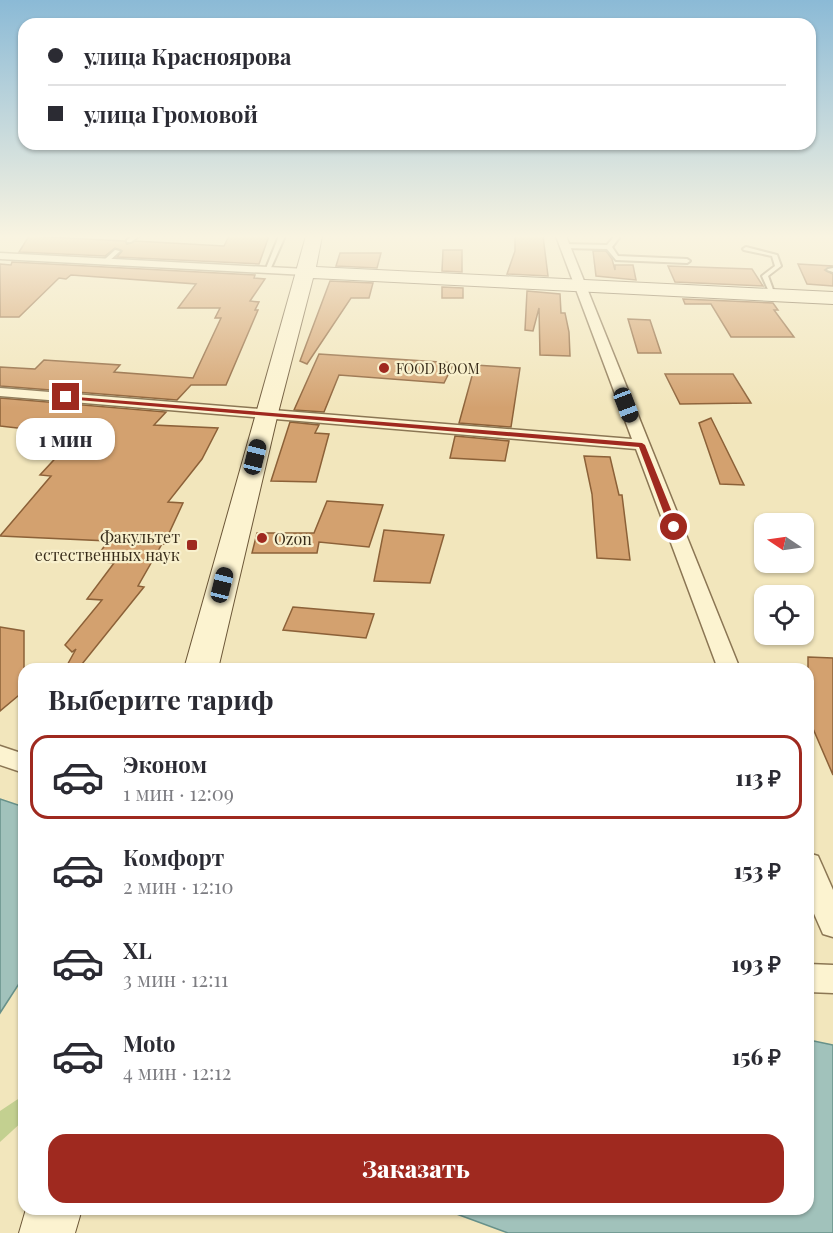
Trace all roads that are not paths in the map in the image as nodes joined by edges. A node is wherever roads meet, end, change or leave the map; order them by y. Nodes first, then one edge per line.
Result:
1 (300, 294) edge
2 (583, 294) edge
3 (762, 294) edge
4 (773, 294) joint
5 (833, 298) edge
6 (0, 392) edge
7 (266, 413) junction
8 (642, 445) junction
9 (203, 663) edge
10 (727, 663) edge
11 (0, 755) edge
12 (18, 762) edge
13 (814, 878) edge
14 (833, 924) edge
15 (814, 978) edge
16 (833, 980) edge
17 (52, 1215) edge
18 (47, 1233) edge

1 - 7 main road
2 - 8 street
3 - 4 main road
4 - 5 main road
6 - 7 street
7 - 8 street
7 - 9 main road
8 - 10 street
11 - 12 street
13 - 14 street
15 - 16 street
17 - 18 main road

